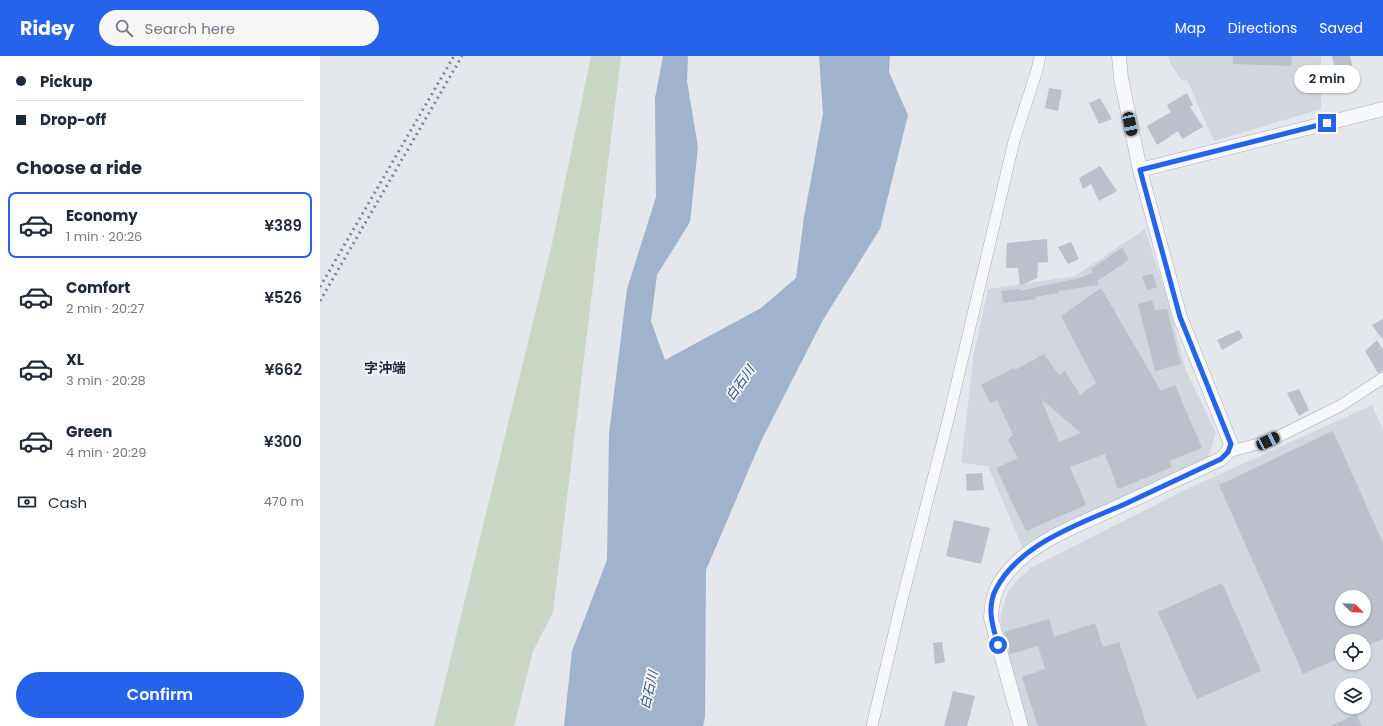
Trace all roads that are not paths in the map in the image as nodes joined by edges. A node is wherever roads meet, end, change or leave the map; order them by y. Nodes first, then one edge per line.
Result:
1 (1040, 56) edge
2 (1119, 56) edge
3 (1383, 109) edge
4 (1140, 170) junction
5 (1383, 378) edge
6 (1228, 452) junction
7 (872, 726) edge
8 (1021, 726) edge

1 - 7 street
2 - 4 street
3 - 4 street
4 - 6 street
5 - 6 street
6 - 8 street

